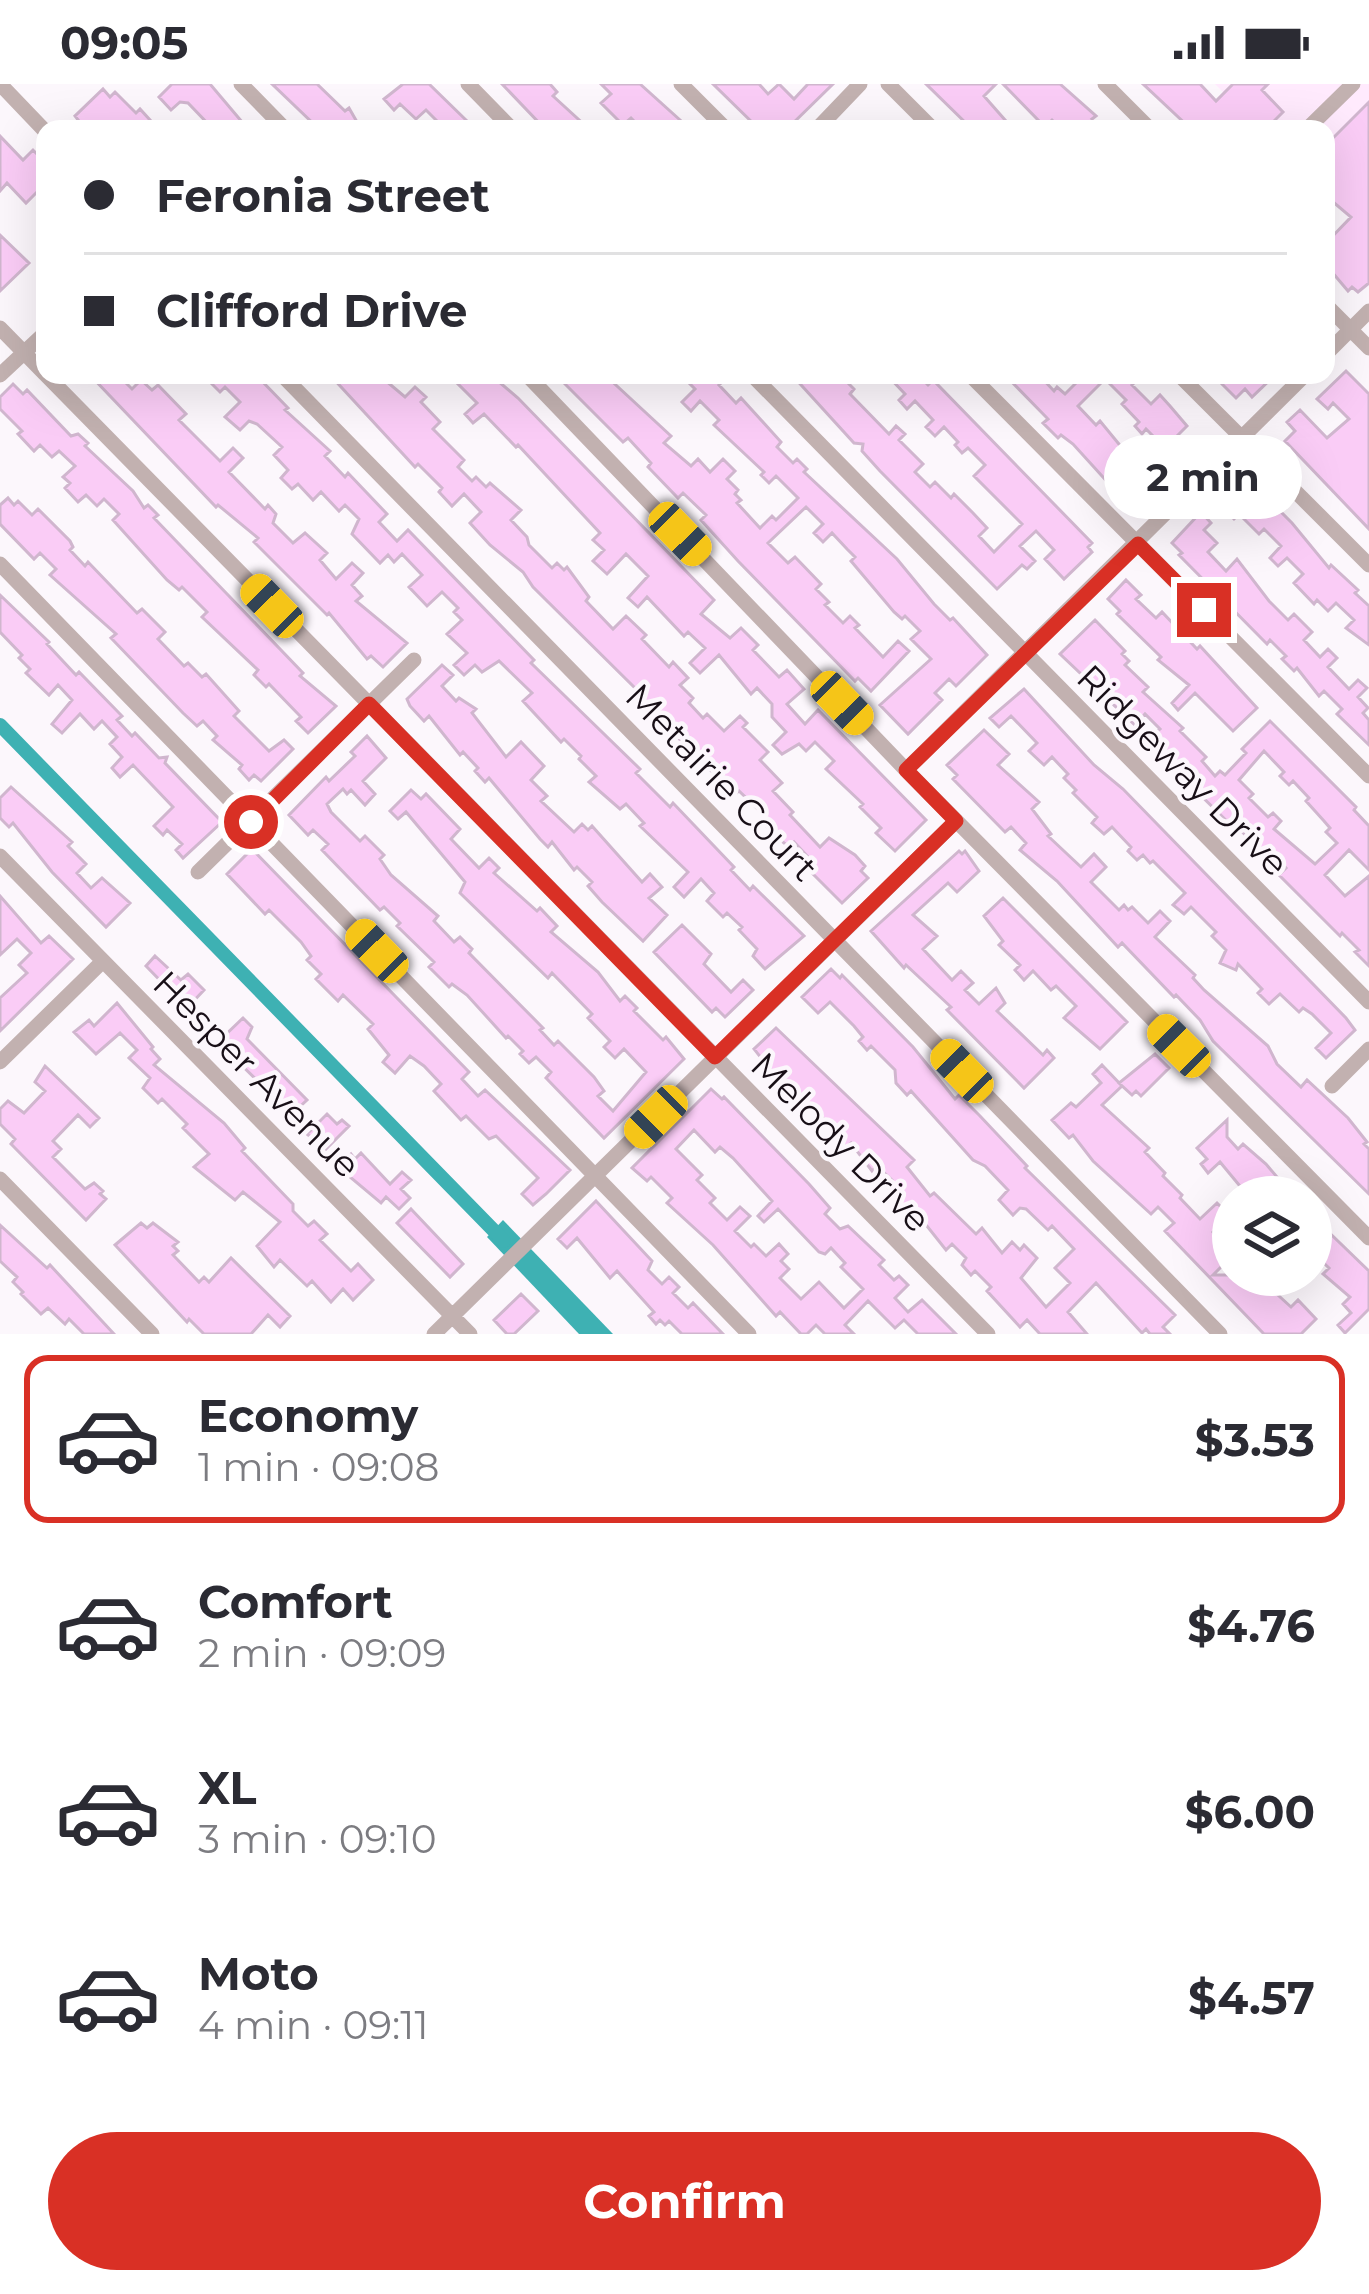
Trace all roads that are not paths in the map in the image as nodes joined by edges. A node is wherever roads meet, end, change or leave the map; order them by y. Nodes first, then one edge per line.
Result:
1 (0, 84) edge
2 (241, 84) edge
3 (468, 84) edge
4 (681, 84) edge
5 (860, 84) edge
6 (888, 84) edge
7 (1105, 84) edge
8 (1353, 84) edge
9 (276, 120) edge
10 (503, 120) edge
11 (717, 120) edge
12 (826, 120) edge
13 (924, 120) edge
14 (1141, 120) edge
15 (1316, 120) edge
16 (36, 122) edge
17 (1369, 311) edge
18 (1335, 314) edge
19 (0, 328) edge
20 (1351, 330) junction
21 (36, 342) edge
22 (1335, 345) edge
23 (1369, 348) edge
24 (24, 353) junction
25 (36, 366) edge
26 (0, 376) edge
27 (54, 384) edge
28 (291, 384) edge
29 (536, 384) edge
30 (761, 384) edge
31 (979, 384) edge
32 (1188, 384) edge
33 (1296, 384) edge
34 (1242, 438) junction
35 (1138, 544) junction
36 (0, 564) edge
37 (1369, 565) edge
38 (1025, 653) junction
39 (413, 660) dead end
40 (369, 704) junction
41 (906, 770) junction
42 (1369, 776) edge
43 (956, 821) junction
44 (251, 822) junction
45 (0, 856) edge
46 (198, 872) dead end
47 (834, 939) junction
48 (104, 961) junction
49 (1369, 1002) edge
50 (1369, 1048) edge
51 (715, 1057) junction
52 (0, 1062) edge
53 (1331, 1086) dead end
54 (596, 1177) junction
55 (0, 1179) edge
56 (1369, 1238) edge
57 (453, 1316) junction
58 (152, 1334) edge
59 (434, 1334) edge
60 (470, 1334) edge
61 (749, 1334) edge
62 (988, 1334) edge
63 (1220, 1334) edge

1 - 16 street
2 - 9 street
3 - 10 street
4 - 11 street
5 - 12 street
6 - 13 street
7 - 14 street
8 - 15 street
17 - 20 street
18 - 20 street
19 - 24 street, Melody Drive
20 - 22 street
20 - 23 street
21 - 24 street
24 - 25 street, Melody Drive
24 - 26 street
27 - 40 street, Melody Drive
28 - 47 street, Metairie Court
29 - 41 street
30 - 38 street, Ridgeway Drive
31 - 35 street
32 - 34 street
33 - 34 street
34 - 35 street
34 - 37 street
35 - 38 street
35 - 42 street
36 - 44 street
38 - 41 street
38 - 49 street, Ridgeway Drive
39 - 40 street
40 - 44 street
40 - 51 street, Melody Drive
41 - 43 street
43 - 47 street
43 - 56 street
44 - 46 street
44 - 54 street
45 - 48 street, Hesper Avenue
47 - 51 street
47 - 63 street, Metairie Court
48 - 52 street
48 - 57 street, Hesper Avenue
50 - 53 street
51 - 54 street
51 - 62 street, Melody Drive
54 - 57 street
54 - 61 street
55 - 58 street
57 - 59 street
57 - 60 street, Hesper Avenue

